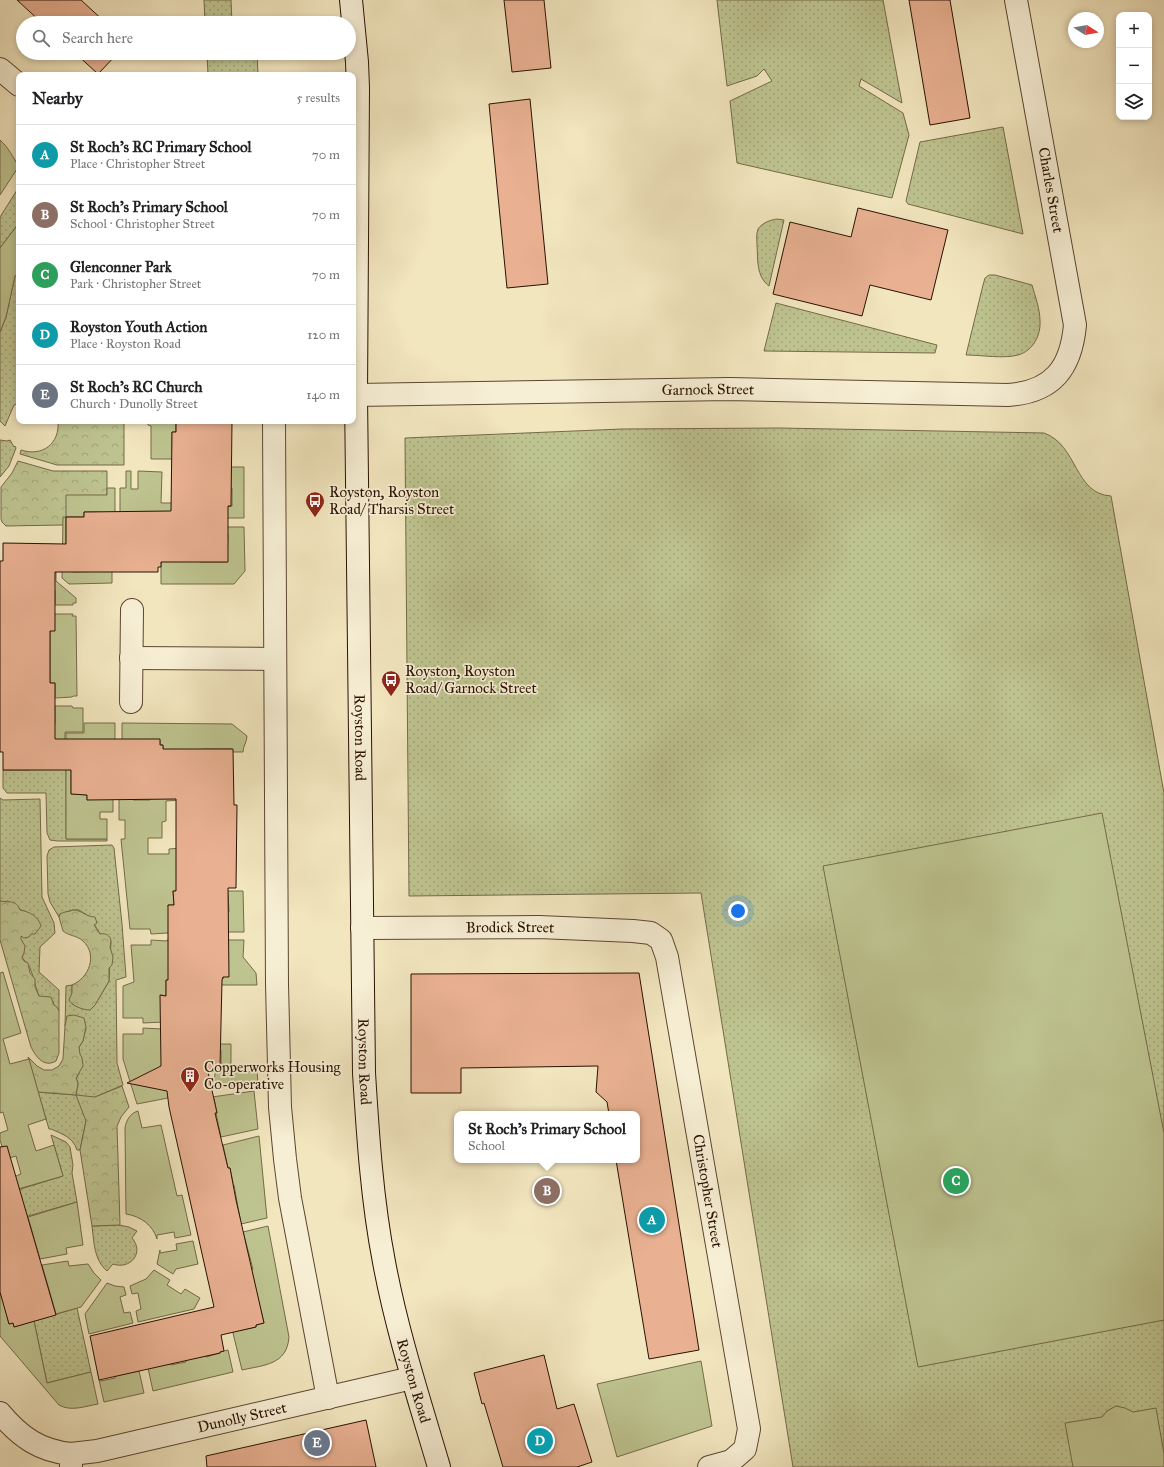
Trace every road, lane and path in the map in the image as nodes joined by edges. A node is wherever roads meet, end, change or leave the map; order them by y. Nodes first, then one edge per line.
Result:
1 (351, 0) edge
2 (1016, 0) edge
3 (353, 16) edge
4 (356, 49) edge
5 (0, 69) edge
6 (16, 82) edge
7 (356, 153) edge
8 (1056, 377) joint
9 (356, 395) junction
10 (274, 424) edge
11 (132, 610) dead end
12 (132, 658) junction
13 (275, 659) junction
14 (131, 702) dead end
15 (362, 928) junction
16 (657, 936) joint
17 (412, 1378) junction
18 (328, 1398) junction
19 (3, 1422) edge
20 (71, 1460) edge
21 (439, 1467) edge
22 (710, 1467) edge

1 - 3 street, Royston Road
2 - 8 street, Charles Street
4 - 7 street, Royston Road
5 - 6 street
7 - 9 street, Royston Road
8 - 9 street, Garnock Street
9 - 15 street, Royston Road
10 - 13 street
11 - 12 street
12 - 13 street
12 - 14 street
13 - 18 street
15 - 16 street, Brodick Street
15 - 17 street, Royston Road
16 - 22 street, Christopher Street
17 - 18 street, Dunolly Street
17 - 21 street, Royston Road
18 - 20 street, Dunolly Street
19 - 20 street, Dunolly Street

